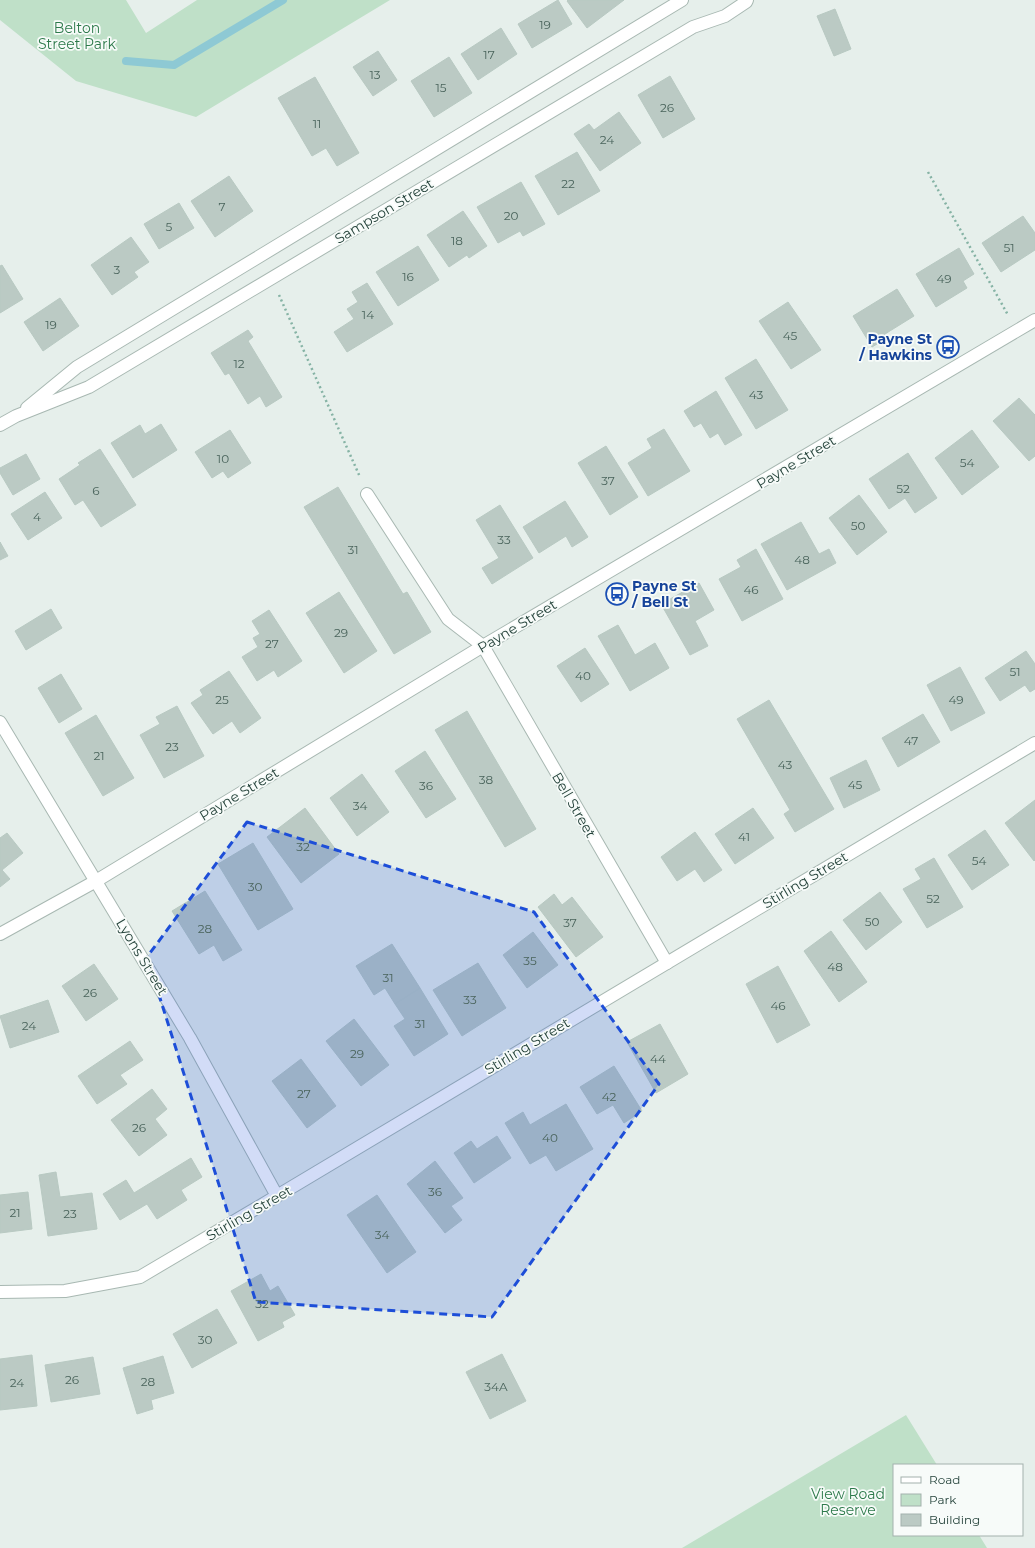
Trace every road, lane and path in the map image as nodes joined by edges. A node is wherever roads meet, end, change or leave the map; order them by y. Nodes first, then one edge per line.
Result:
1 (682, 0) edge
2 (746, 0) edge
3 (928, 172) dead end
4 (272, 278) junction
5 (1035, 320) edge
6 (1017, 331) junction
7 (16, 416) junction
8 (0, 425) edge
9 (367, 494) joint
10 (482, 646) junction
11 (0, 722) edge
12 (1035, 743) edge
13 (96, 881) junction
14 (0, 934) edge
15 (667, 963) junction
16 (277, 1196) junction
17 (0, 1292) edge

1 - 7 street, Sampson Street
2 - 4 street, Sampson Street
3 - 6 path
4 - 7 street, Sampson Street
4 - 9 path
5 - 6 street, Payne Street
6 - 10 street, Payne Street
7 - 8 street, Sampson Street
9 - 10 street
10 - 13 street, Payne Street
10 - 15 street, Bell Street
11 - 13 street, Lyons Street
12 - 15 street, Stirling Street
13 - 14 street, Payne Street
13 - 16 street, Lyons Street
15 - 16 street, Stirling Street
16 - 17 street, Stirling Street

